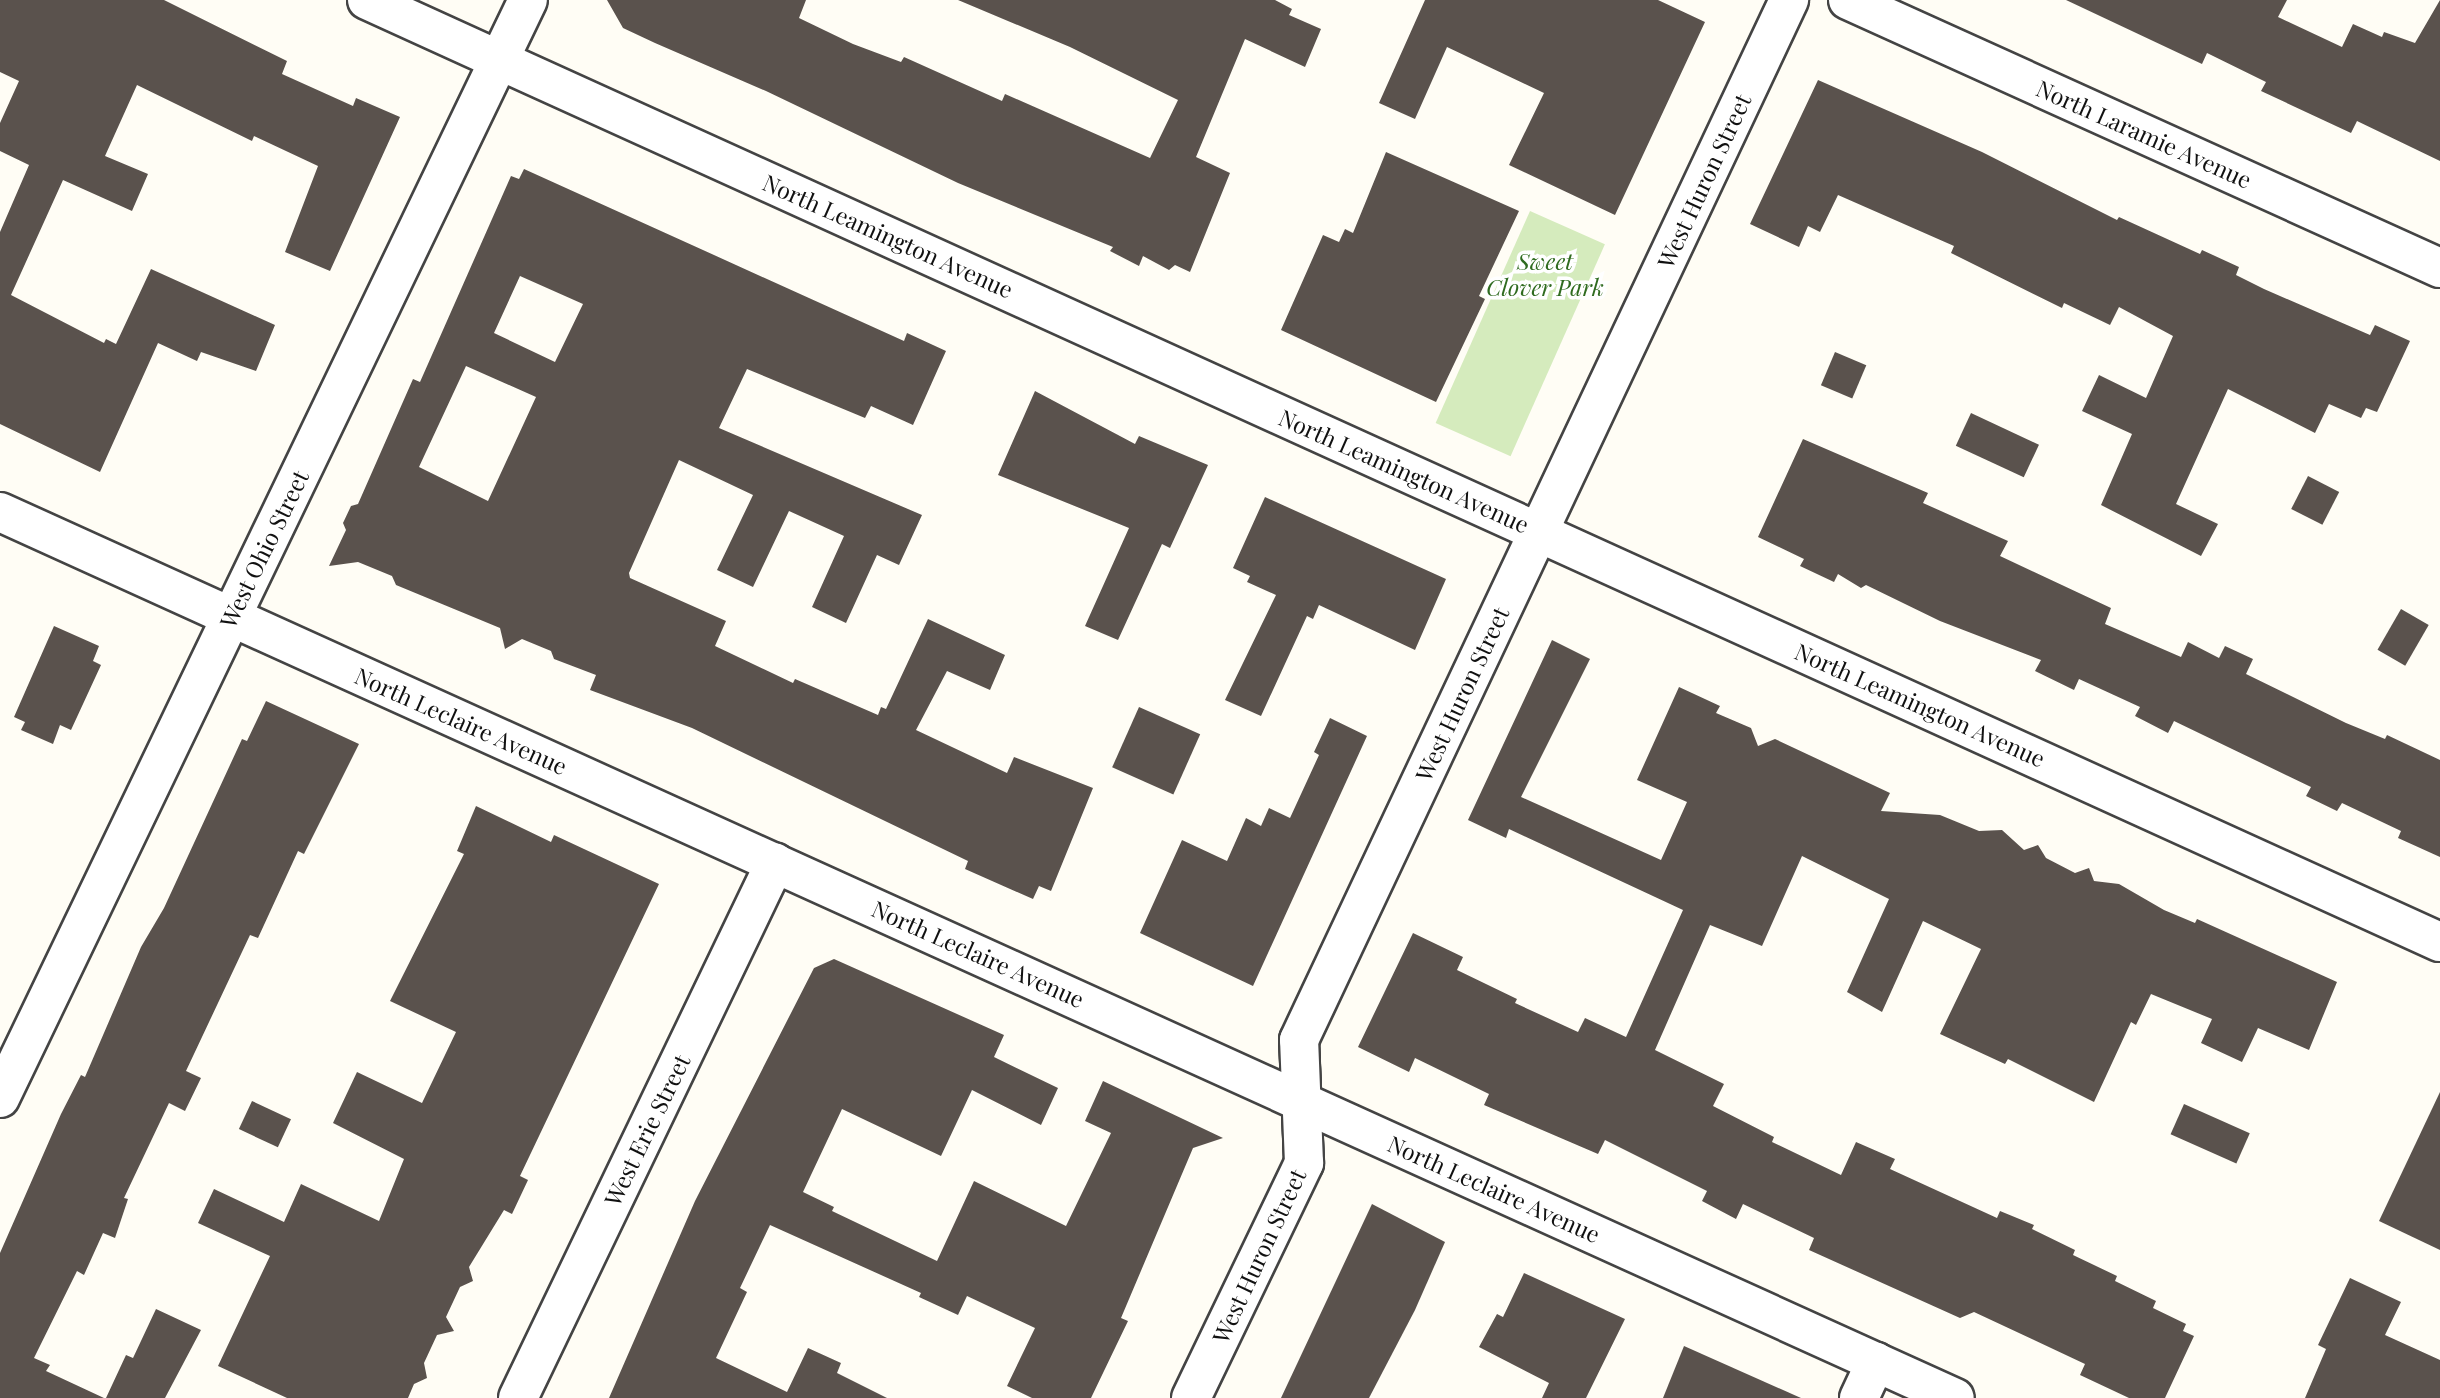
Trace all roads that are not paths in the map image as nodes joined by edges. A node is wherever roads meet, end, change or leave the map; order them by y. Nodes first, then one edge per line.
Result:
1 (368, 0) edge
2 (528, 0) edge
3 (1789, 0) edge
4 (1848, 0) edge
5 (499, 60) junction
6 (2440, 268) edge
7 (0, 512) edge
8 (1538, 532) junction
9 (232, 617) junction
10 (775, 863) junction
11 (2440, 942) edge
12 (0, 1098) edge
13 (1301, 1102) junction
14 (1876, 1362) junction
15 (518, 1398) edge
16 (1191, 1398) edge
17 (1859, 1398) edge
18 (1955, 1398) edge

1 - 5 street, North Leamington Avenue
2 - 5 street, West Ohio Street
3 - 8 street, West Huron Street
4 - 6 street, North Laramie Avenue
5 - 8 street, North Leamington Avenue
5 - 9 street, West Ohio Street
7 - 9 street, North Leclaire Avenue
8 - 11 street, North Leamington Avenue
8 - 13 street, West Huron Street
9 - 10 street, North Leclaire Avenue
9 - 12 street, West Ohio Street
10 - 13 street, North Leclaire Avenue
10 - 15 street, West Erie Street
13 - 14 street, North Leclaire Avenue
13 - 16 street, West Huron Street
14 - 17 street
14 - 18 street, North Leclaire Avenue

